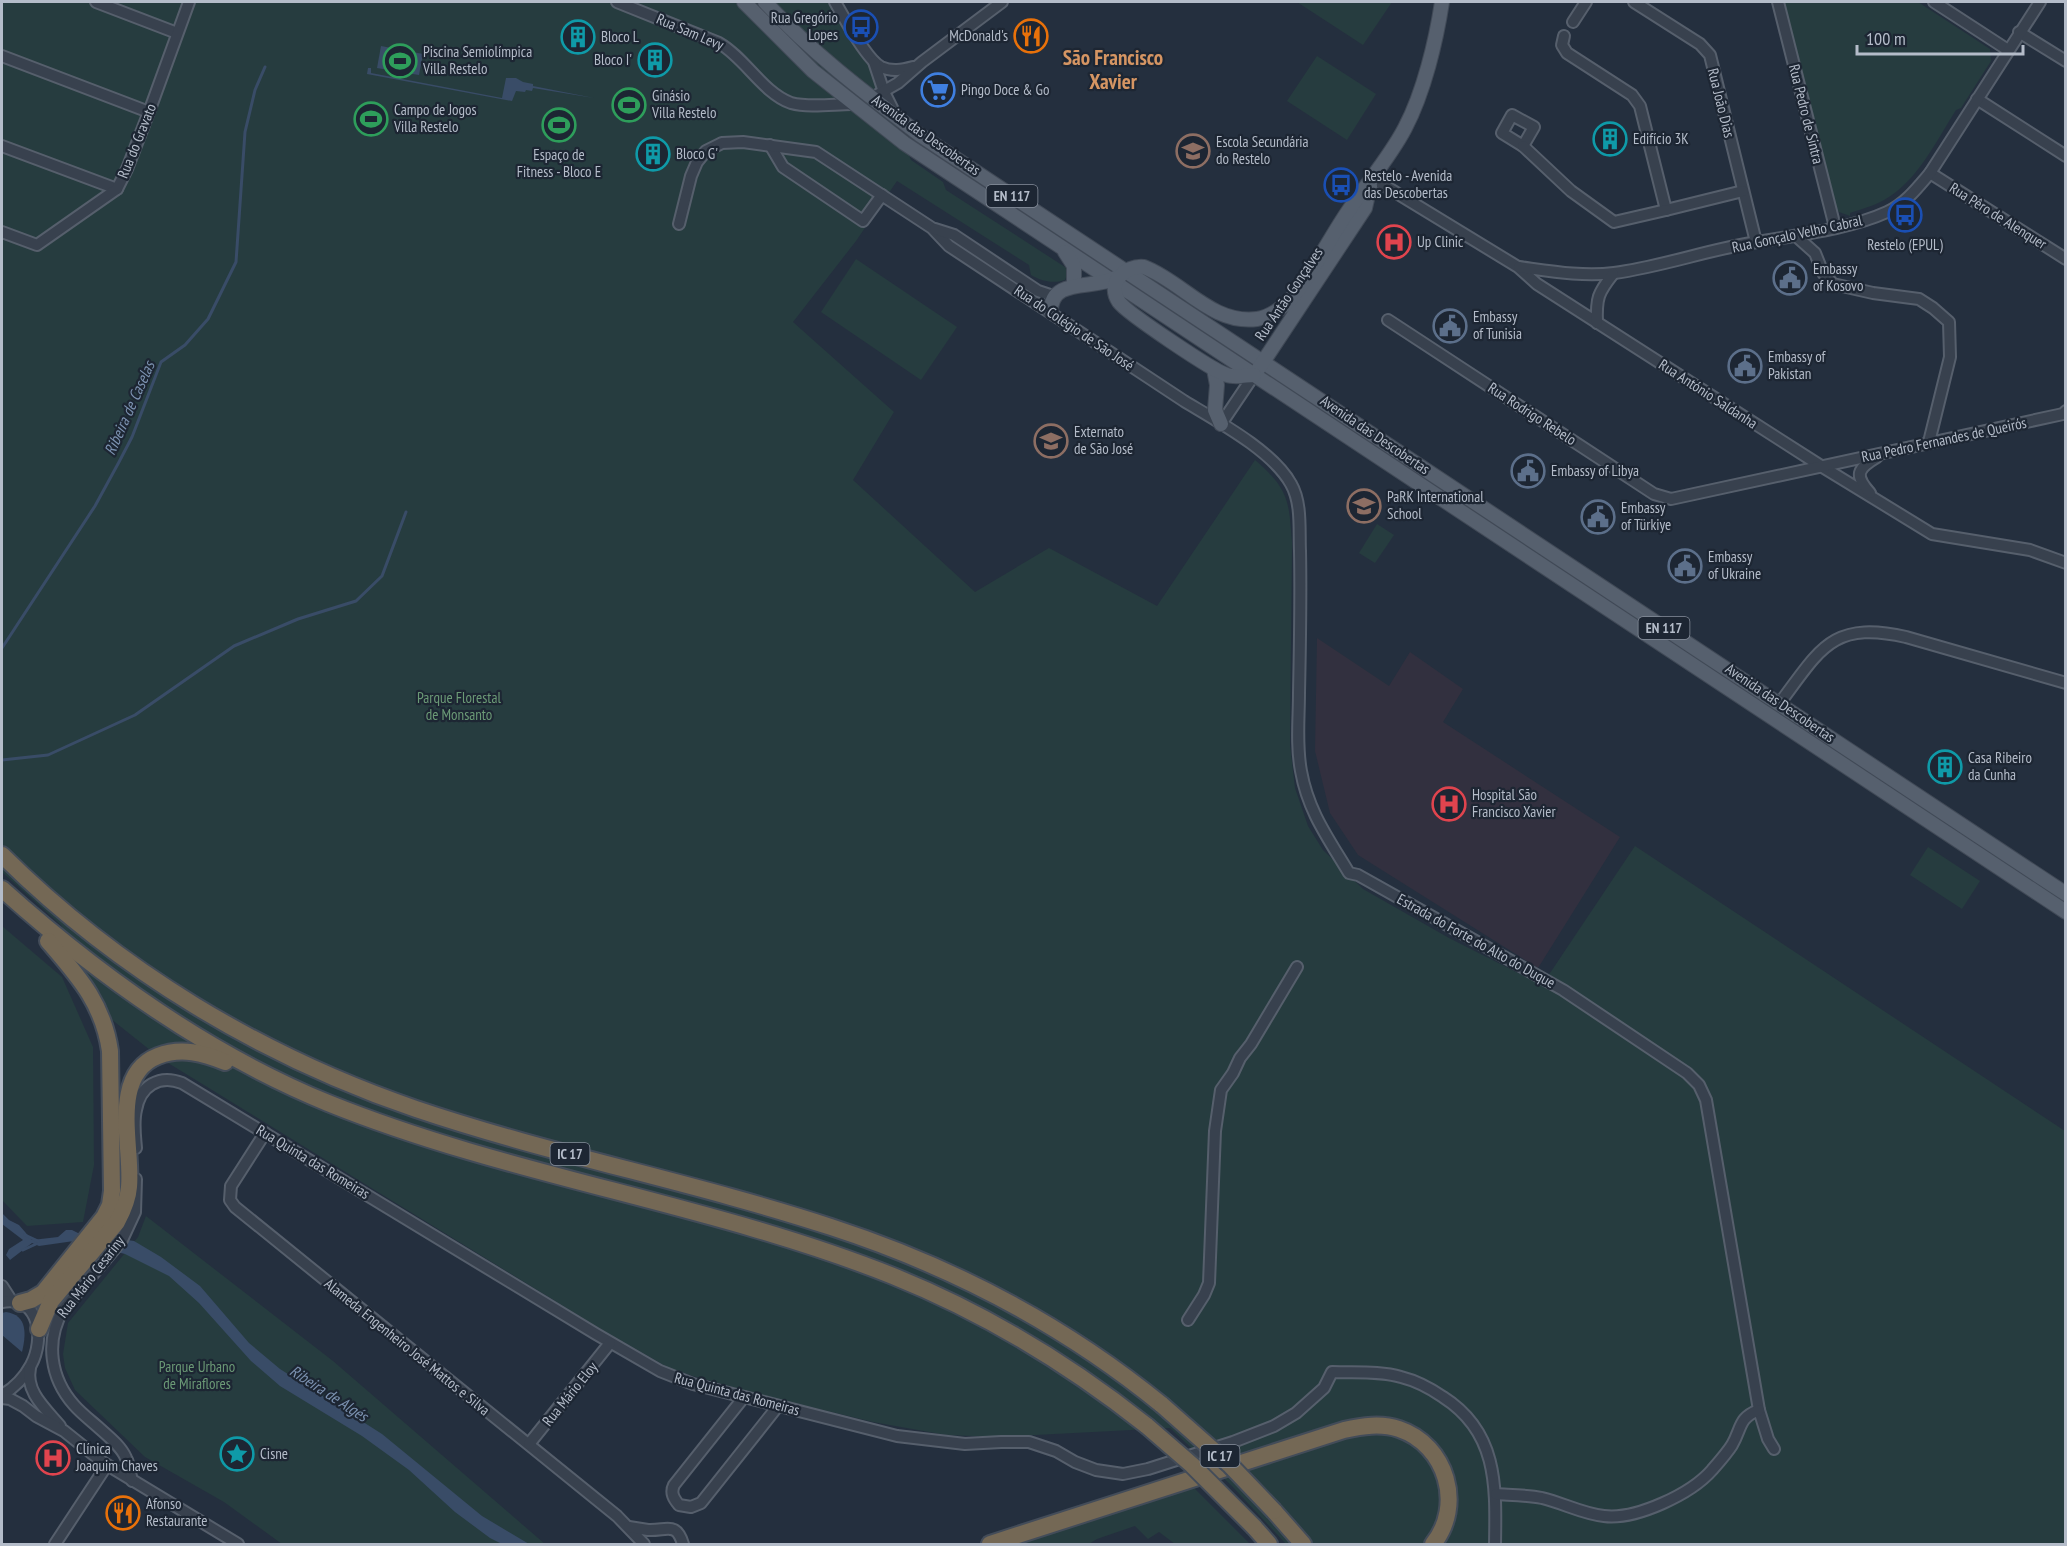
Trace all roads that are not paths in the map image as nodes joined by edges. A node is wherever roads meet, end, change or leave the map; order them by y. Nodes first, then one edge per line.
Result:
1 (96, 2) edge
2 (189, 2) edge
3 (617, 2) edge
4 (744, 2) edge
5 (765, 2) edge
6 (835, 2) edge
7 (1002, 2) edge
8 (1442, 2) edge
9 (1586, 2) edge
10 (1634, 2) edge
11 (1778, 2) edge
12 (1934, 2) edge
13 (2040, 2) edge
14 (1573, 22) dead end
15 (2019, 32) junction
16 (177, 33) junction
17 (1564, 36) dead end
18 (2007, 50) junction
19 (2, 56) edge
20 (872, 59) junction
21 (2066, 61) edge
22 (922, 62) junction
23 (884, 92) junction
24 (870, 99) junction
25 (1977, 99) junction
26 (852, 104) junction
27 (149, 112) junction
28 (900, 120) junction
29 (770, 145) junction
30 (2, 146) edge
31 (1523, 146) dead end
32 (2066, 156) edge
33 (1930, 173) junction
34 (1372, 178) junction
35 (117, 189) junction
36 (1743, 191) junction
37 (882, 195) junction
38 (1666, 210) junction
39 (679, 224) dead end
40 (1834, 227) junction
41 (932, 228) junction
42 (1820, 231) junction
43 (2, 232) edge
44 (1796, 236) junction
45 (1756, 242) junction
46 (1062, 248) junction
47 (1815, 252) junction
48 (2066, 259) edge
49 (1518, 267) junction
50 (1613, 274) junction
51 (1118, 277) junction
52 (1074, 286) junction
53 (1053, 296) junction
54 (1051, 312) junction
55 (1220, 314) junction
56 (1388, 320) dead end
57 (1597, 323) junction
58 (1229, 340) junction
59 (1262, 362) junction
60 (1214, 369) junction
61 (1254, 375) junction
62 (2065, 413) edge
63 (1221, 424) junction
64 (1929, 442) junction
65 (1887, 452) junction
66 (1821, 466) junction
67 (1878, 502) junction
68 (2066, 562) edge
69 (2066, 683) edge
70 (1779, 704) junction
71 (2, 855) edge
72 (2, 889) edge
73 (2066, 894) edge
74 (15, 901) junction
75 (2066, 912) edge
76 (1297, 967) dead end
77 (182, 1083) joint
78 (324, 1101) junction
79 (265, 1133) junction
80 (2, 1286) edge
81 (11, 1302) edge
82 (1188, 1320) dead end
83 (39, 1329) junction
84 (610, 1343) junction
85 (31, 1366) junction
86 (2, 1396) edge
87 (744, 1397) junction
88 (778, 1406) junction
89 (1759, 1410) junction
90 (64, 1431) junction
91 (529, 1444) junction
92 (1774, 1449) dead end
93 (107, 1465) junction
94 (132, 1481) junction
95 (1496, 1494) junction
96 (629, 1527) junction
97 (1291, 1530) junction
98 (55, 1545) edge
99 (238, 1545) edge
100 (644, 1545) edge
101 (683, 1545) edge
102 (990, 1545) edge
103 (1269, 1545) edge
104 (1304, 1545) edge
105 (1314, 1545) edge
106 (1433, 1545) edge
107 (1495, 1545) edge

1 - 16 street
2 - 16 street, Rua do Gravato
3 - 26 street, Rua Sam Levy
4 - 26 main road, Avenida das Descobertas
5 - 24 main road, Avenida das Descobertas / EN 117
6 - 20 street
7 - 22 street
8 - 34 main road, Rua Antão Gonçalves
9 - 14 street
10 - 36 street, Rua João Dias
11 - 40 street, Rua Pedro de Sintra
12 - 18 street
13 - 15 street, Rua Gonçalo Velho Cabral
15 - 18 street, Rua Gonçalo Velho Cabral
15 - 21 street
16 - 27 street, Rua do Gravato
17 - 38 street
18 - 25 street, Rua Gonçalo Velho Cabral
19 - 27 street
20 - 22 street
20 - 23 street
20 - 24 street
22 - 23 street
23 - 24 street
23 - 28 street
24 - 26 main road
24 - 28 main road, Avenida das Descobertas / EN 117
25 - 32 street
25 - 33 street, Rua Gonçalo Velho Cabral
26 - 46 main road, Avenida das Descobertas
27 - 35 street, Rua do Gravato
28 - 51 main road, Avenida das Descobertas / EN 117
29 - 37 street, Rua do Colégio de São José
29 - 37 street
29 - 39 street, Rua do Colégio de São José
30 - 35 street
31 - 38 street
33 - 40 street, Rua Gonçalo Velho Cabral
33 - 48 street, Rua Pêro de Alenquer
34 - 49 street, Rua António Saldanha
34 - 55 main road, Rua Antão Gonçalves
34 - 59 main road, Rua Antão Gonçalves
35 - 43 street, Rua do Gravato
36 - 38 street
36 - 45 street, Rua João Dias
37 - 41 street, Rua do Colégio de São José
40 - 42 street, Rua Gonçalo Velho Cabral
41 - 53 street, Rua do Colégio de São José
41 - 54 street, Rua do Colégio de São José
42 - 44 street, Rua Gonçalo Velho Cabral
42 - 47 street
44 - 45 street, Rua Gonçalo Velho Cabral
44 - 47 street
45 - 50 street, Rua Gonçalo Velho Cabral
46 - 51 main road, Avenida das Descobertas
46 - 52 main road
47 - 64 street
49 - 50 street, Rua Gonçalo Velho Cabral
49 - 57 street, Rua António Saldanha
50 - 57 street
51 - 52 main road
51 - 55 main road
51 - 58 main road, Avenida das Descobertas / EN 117
51 - 60 main road
51 - 61 main road, Avenida das Descobertas
52 - 53 main road
53 - 54 main road
54 - 63 street, Rua do Colégio de São José
55 - 58 main road
56 - 66 street, Rua Rodrigo Rebelo
57 - 66 street, Rua António Saldanha
58 - 59 main road, Avenida das Descobertas / EN 117
59 - 61 main road, Rua Antão Gonçalves
59 - 70 main road, Avenida das Descobertas / EN 117
60 - 61 main road
60 - 63 main road
61 - 63 street, Rua Antão Gonçalves
61 - 75 main road, Avenida das Descobertas
62 - 64 street, Rua Pedro Fernandes de Queirós
63 - 89 street, Estrada do Forte do Alto do Duque
64 - 65 street, Rua Pedro Fernandes de Queirós
65 - 66 street, Rua Pedro Fernandes de Queirós
65 - 67 street
66 - 67 street, Rua António Saldanha
67 - 68 street, Rua António Saldanha
69 - 70 street
70 - 73 main road, Avenida das Descobertas / EN 117
71 - 97 highway, IC 17, bridge
72 - 74 highway, IC 17
74 - 78 highway, IC 17
74 - 81 highway
76 - 82 street
77 - 79 street, Rua Quinta das Romeiras
77 - 94 street, Rua Mário Cesariny
78 - 83 highway
78 - 103 highway, IC 17, bridge
79 - 84 street, Rua Quinta das Romeiras
79 - 91 street, Alameda Engenheiro José Mattos e Silva
80 - 81 street
81 - 83 street
83 - 85 street
84 - 87 street, Rua Quinta das Romeiras
84 - 91 street, Rua Mário Eloy
85 - 86 street
85 - 90 street
86 - 90 street
87 - 88 street, Rua Quinta das Romeiras
87 - 88 street
88 - 95 street, Rua Quinta das Romeiras
89 - 92 street, Estrada do Forte do Alto do Duque
89 - 95 street
90 - 93 street
91 - 96 street, Alameda Engenheiro José Mattos e Silva
93 - 94 street
93 - 98 street
94 - 99 street
95 - 107 street
96 - 100 street, Alameda Engenheiro José Mattos e Silva
96 - 101 street
97 - 104 highway, IC 17
97 - 105 highway
102 - 106 highway

